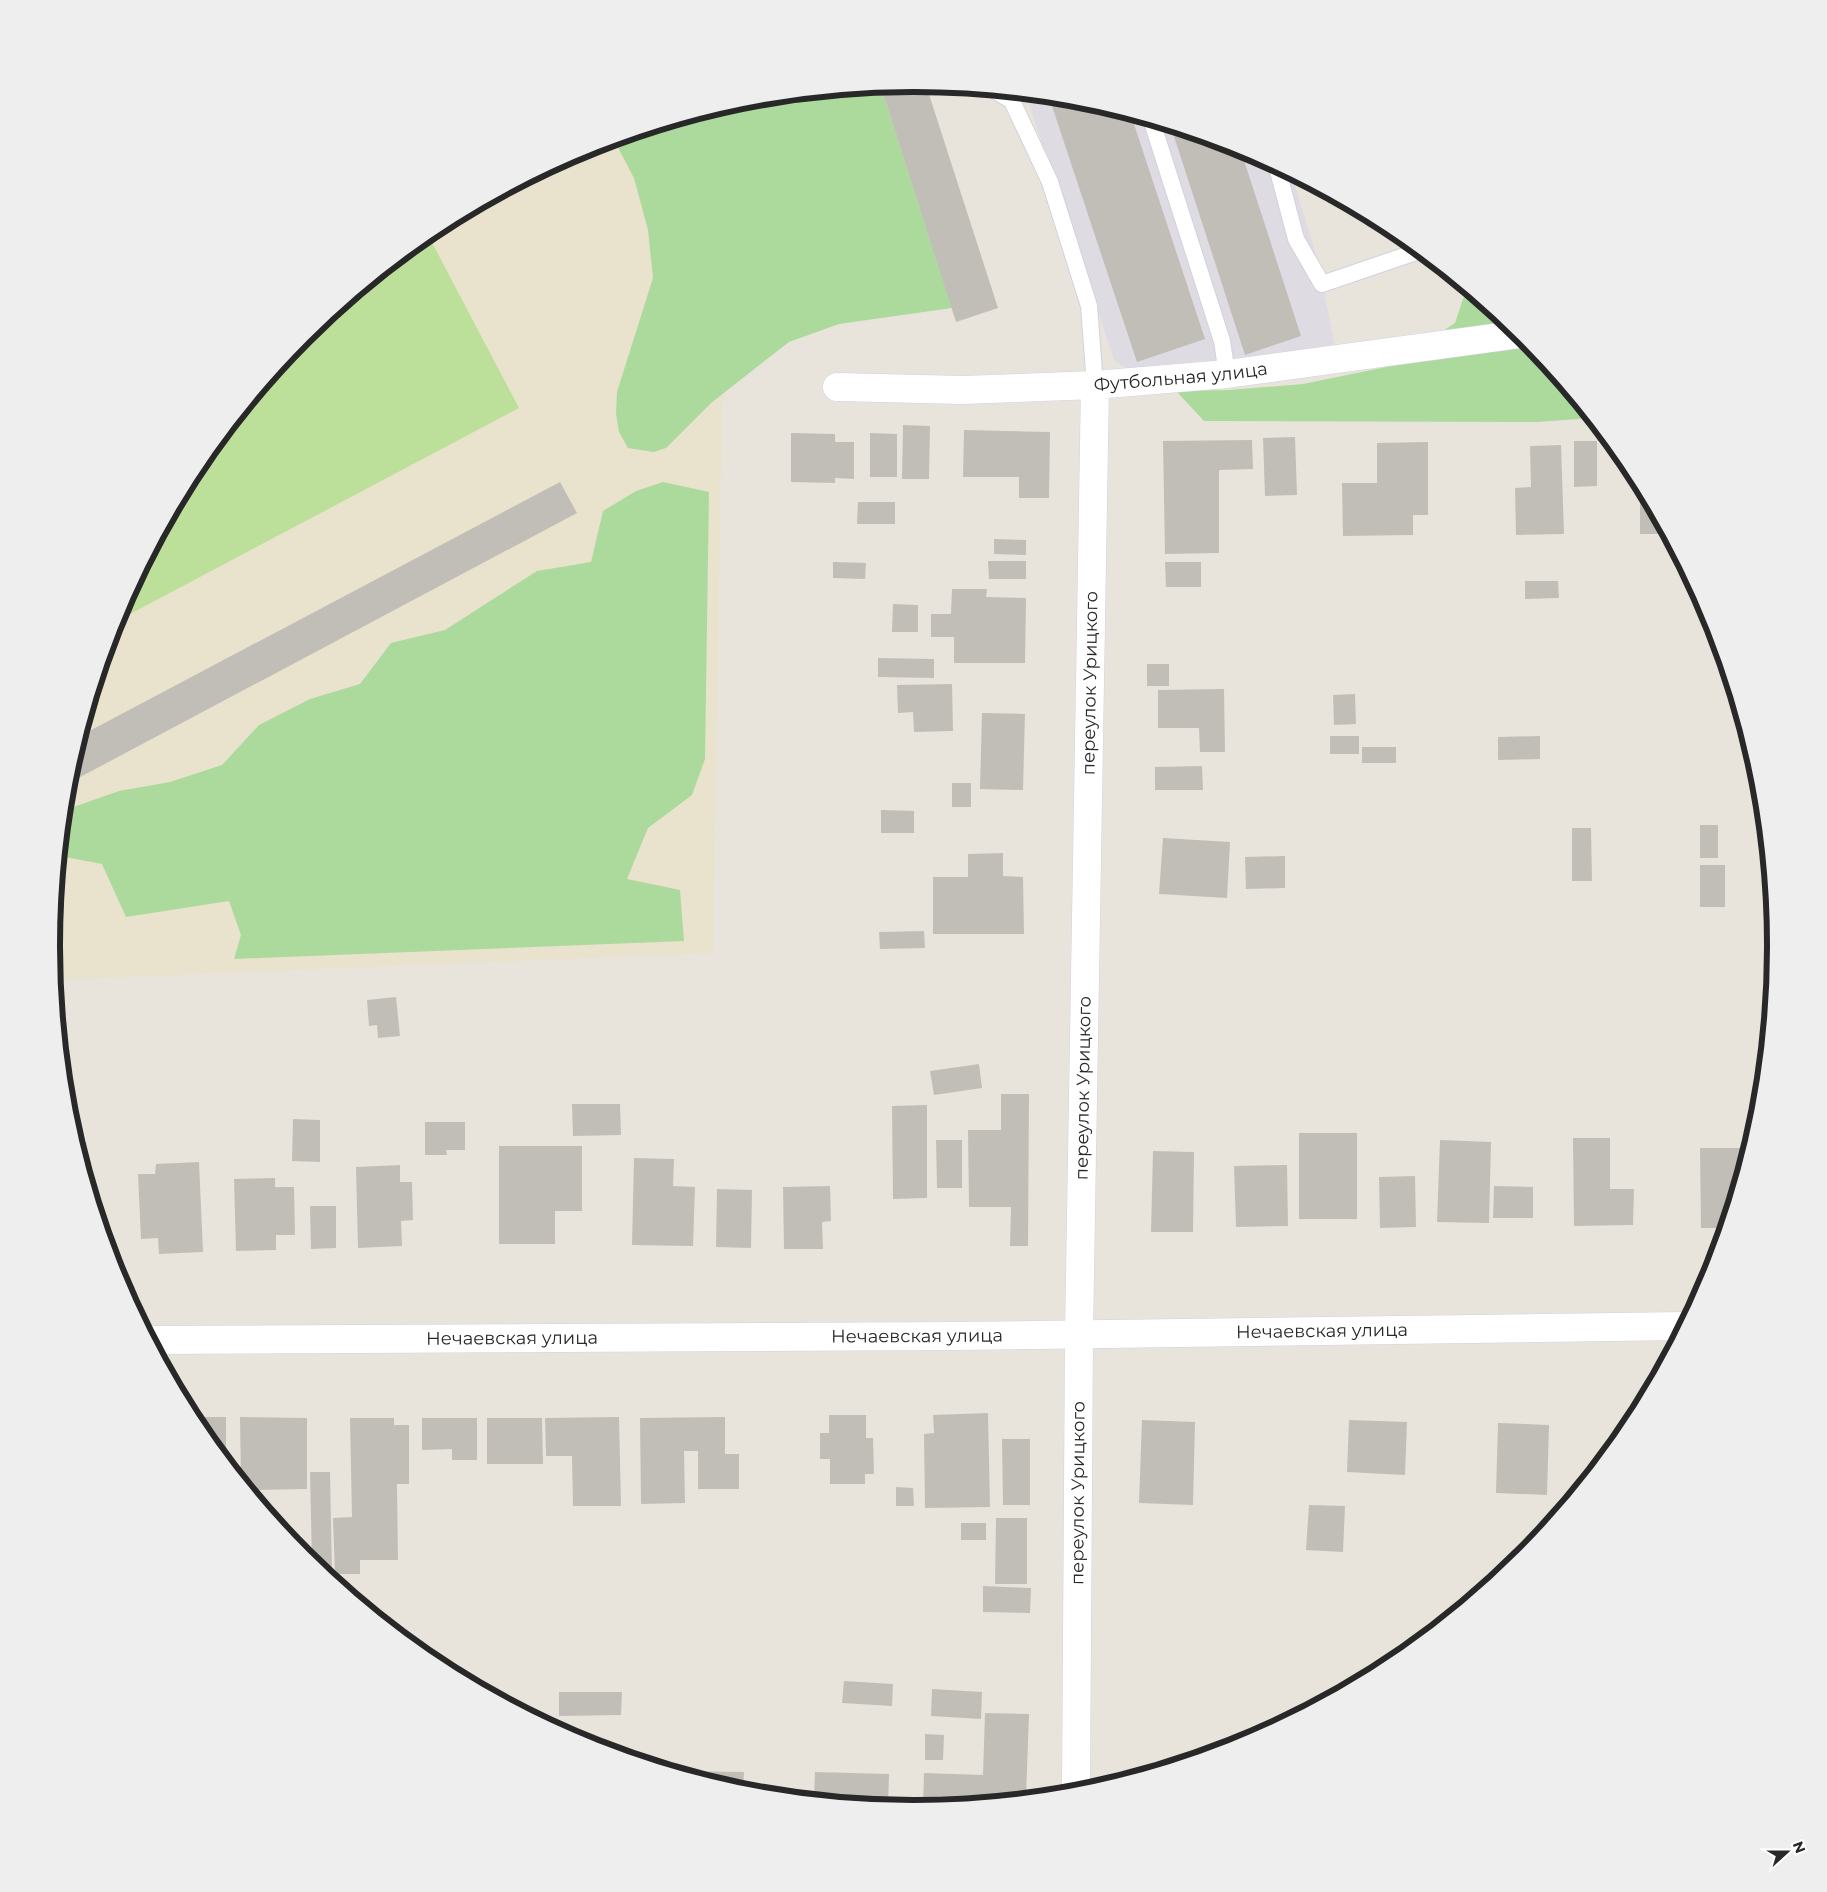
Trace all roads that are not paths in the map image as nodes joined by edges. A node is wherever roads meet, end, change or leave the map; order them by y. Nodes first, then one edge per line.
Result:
1 (1013, 99) edge
2 (1154, 128) edge
3 (1279, 175) edge
4 (1412, 253) edge
5 (1510, 335) edge
6 (1227, 374) junction
7 (1095, 385) junction
8 (837, 387) dead end
9 (1677, 1326) edge
10 (1079, 1334) junction
11 (157, 1340) edge
12 (1076, 1784) edge

1 - 7 lane
2 - 6 lane
3 - 4 lane
5 - 6 street, Футбольная улица
6 - 7 street, Футбольная улица
7 - 8 street, Футбольная улица
7 - 10 street, переулок Урицкого
9 - 10 street, Нечаевская улица
10 - 11 street, Нечаевская улица
10 - 12 street, переулок Урицкого

